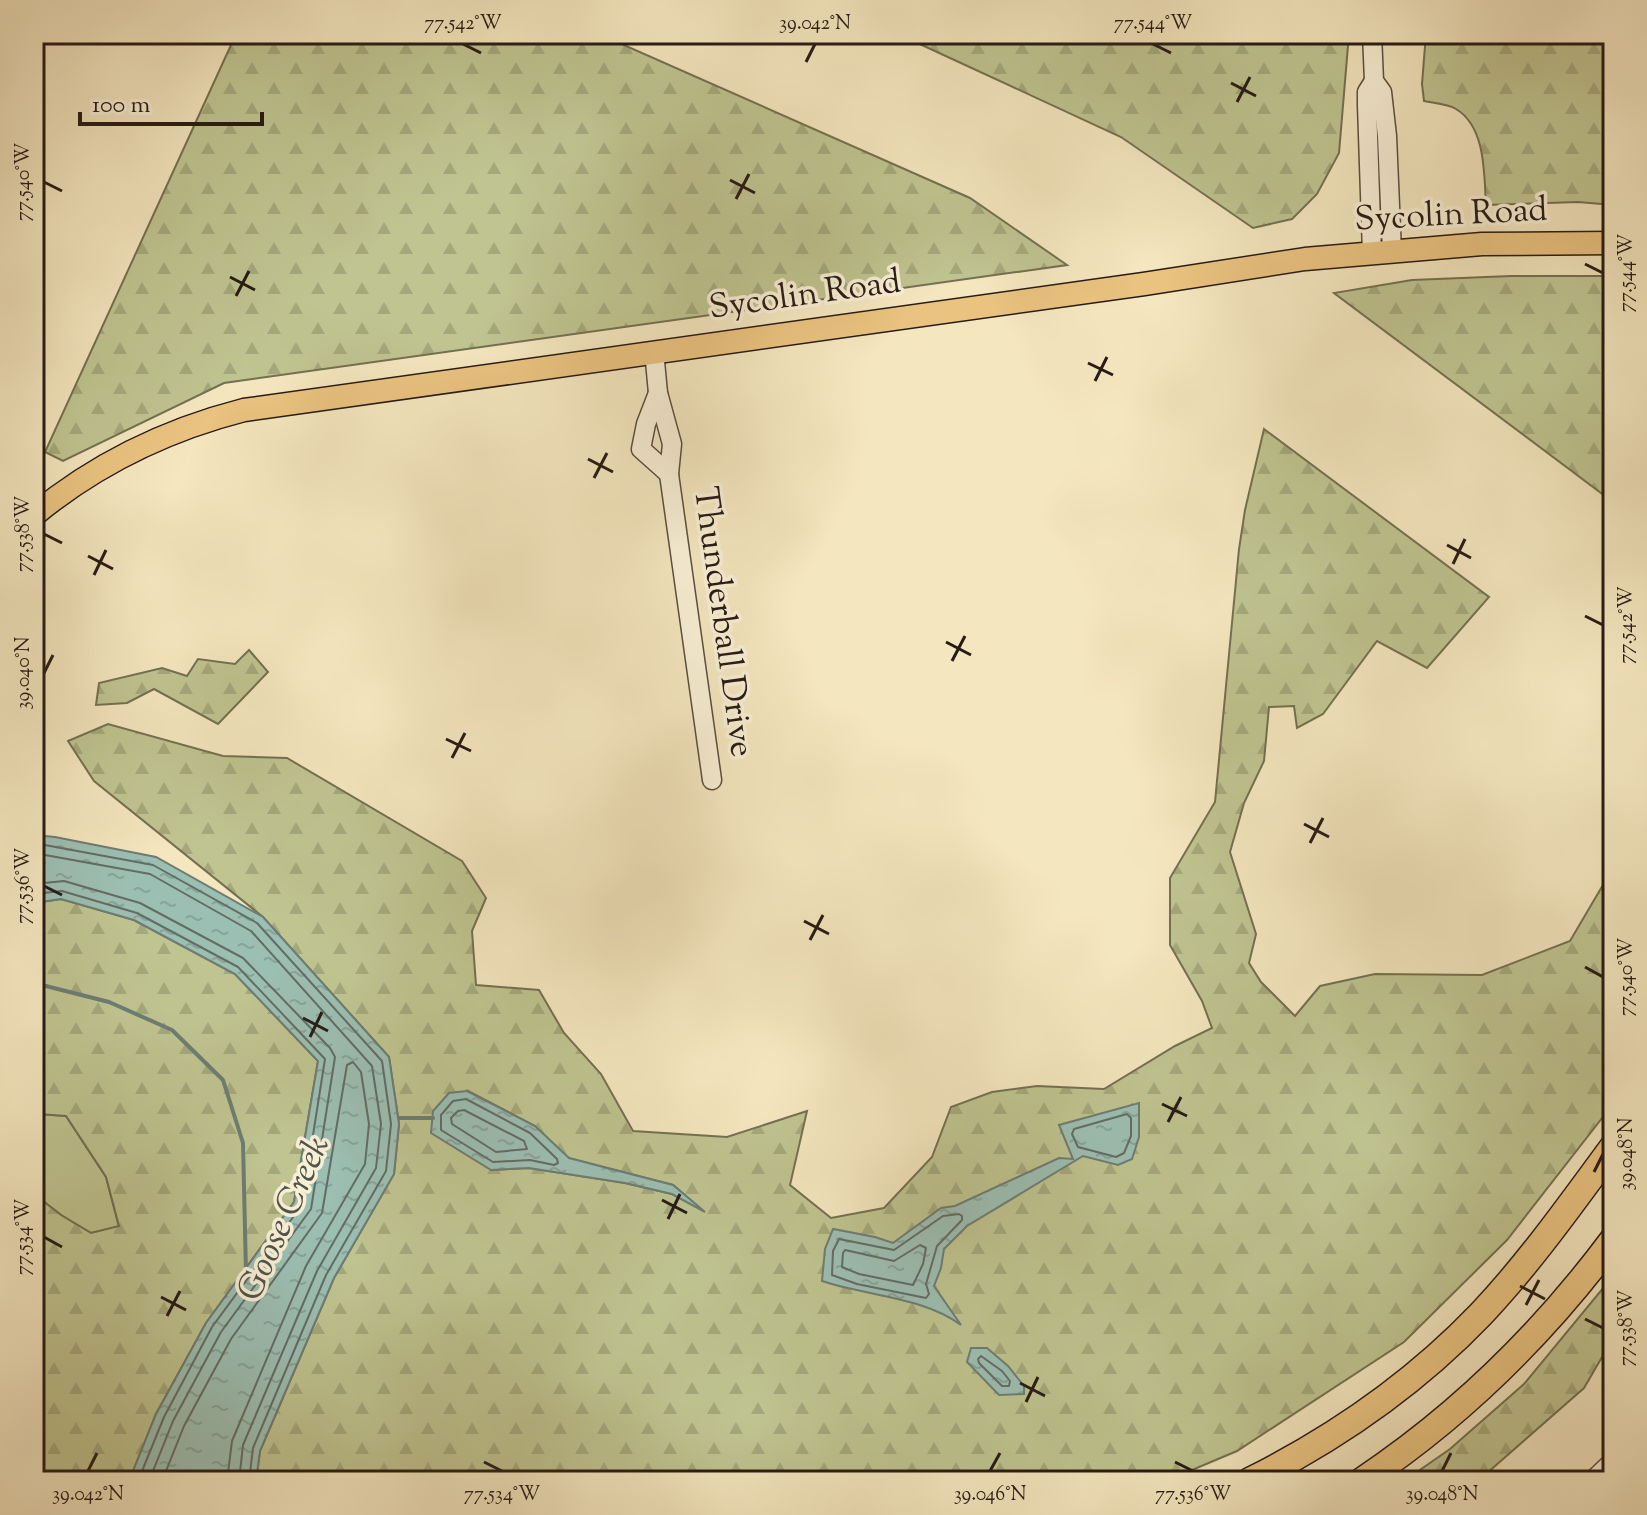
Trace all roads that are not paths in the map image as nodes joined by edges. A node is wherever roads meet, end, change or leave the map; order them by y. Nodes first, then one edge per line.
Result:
1 (1372, 34) edge
2 (1613, 243) edge
3 (1382, 253) junction
4 (654, 351) junction
5 (658, 393) junction
6 (669, 474) junction
7 (34, 515) edge
8 (712, 780) dead end
9 (1613, 1147) edge
10 (1613, 1240) edge
11 (1613, 1461) edge
12 (1250, 1481) edge
13 (1362, 1481) edge
14 (1592, 1481) edge

1 - 3 street
2 - 3 main road, Sycolin Road
3 - 4 main road, Sycolin Road
4 - 5 street, Thunderball Drive
4 - 7 main road, Sycolin Road
5 - 6 street, Thunderball Drive
5 - 6 street, Thunderball Drive
6 - 8 street, Thunderball Drive
9 - 12 highway
10 - 13 highway
11 - 14 street

